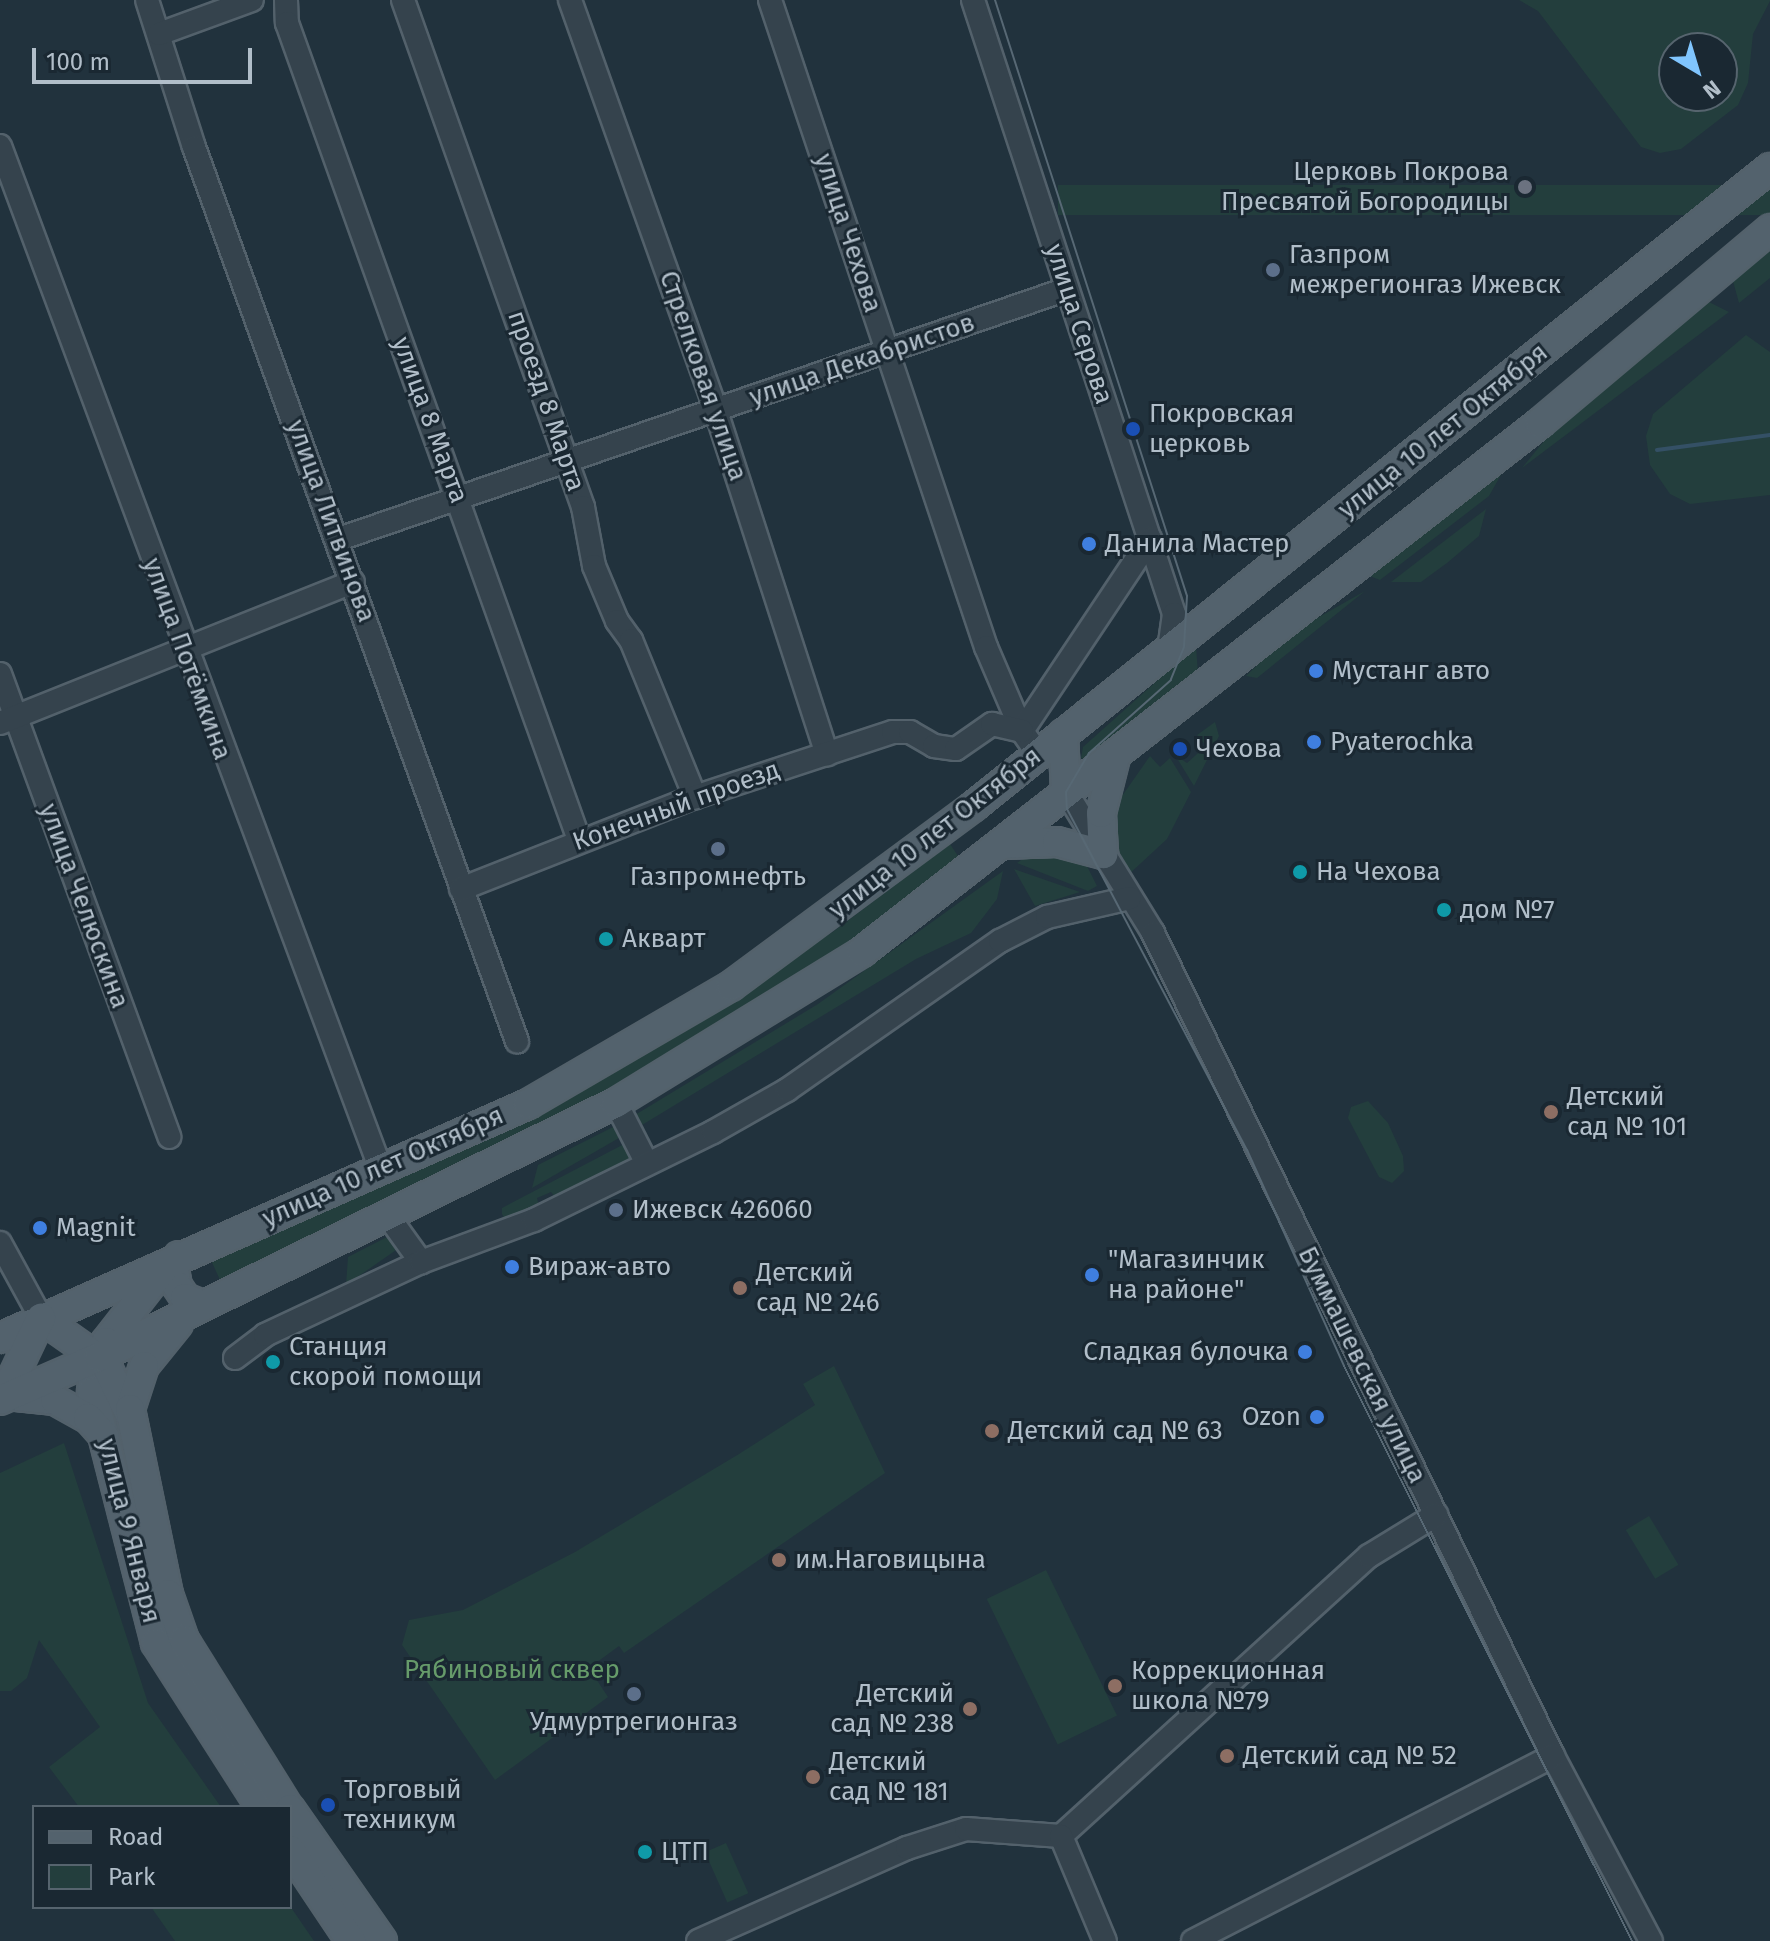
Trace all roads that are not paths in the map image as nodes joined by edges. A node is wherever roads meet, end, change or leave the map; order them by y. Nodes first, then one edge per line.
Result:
1 (147, 0) edge
2 (252, 0) edge
3 (286, 0) edge
4 (403, 0) edge
5 (570, 0) edge
6 (770, 0) edge
7 (973, 0) edge
8 (159, 34) junction
9 (0, 146) edge
10 (1770, 168) edge
11 (1770, 229) edge
12 (1067, 289) junction
13 (887, 350) junction
14 (716, 411) junction
15 (567, 458) junction
16 (457, 496) junction
17 (339, 539) junction
18 (1150, 539) junction
19 (353, 582) junction
20 (183, 649) junction
21 (1169, 650) junction
22 (0, 674) edge
23 (8, 720) edge
24 (1063, 734) junction
25 (1030, 742) junction
26 (827, 754) junction
27 (1116, 754) junction
28 (1066, 792) junction
29 (695, 797) junction
30 (943, 830) junction
31 (579, 840) junction
32 (1004, 844) junction
33 (1103, 854) junction
34 (960, 876) junction
35 (461, 889) junction
36 (1130, 898) junction
37 (517, 1041) dead end
38 (616, 1103) junction
39 (169, 1137) dead end
40 (646, 1162) junction
41 (381, 1170) junction
42 (388, 1216) junction
43 (0, 1243) edge
44 (179, 1256) junction
45 (421, 1262) junction
46 (4, 1266) edge
47 (200, 1304) junction
48 (41, 1318) junction
49 (0, 1338) edge
50 (99, 1357) junction
51 (235, 1358) dead end
52 (2, 1399) edge
53 (131, 1418) junction
54 (108, 1441) junction
55 (1436, 1515) junction
56 (1553, 1756) junction
57 (260, 1805) edge
58 (287, 1805) edge
59 (292, 1812) edge
60 (1061, 1836) junction
61 (292, 1853) edge
62 (351, 1941) edge
63 (382, 1941) edge
64 (698, 1941) edge
65 (1105, 1941) edge
66 (1193, 1941) edge
67 (1651, 1941) edge

1 - 8 street, улица Литвинова
2 - 8 street
3 - 16 street, улица 8 Марта
4 - 15 street, проезд 8 Марта
5 - 14 street, Стрелковая улица
6 - 13 street, улица Чехова
7 - 12 street, улица Серова
8 - 17 street, улица Литвинова
9 - 20 street, улица Потёмкина
10 - 21 main road, улица 10 лет Октября
11 - 27 main road, улица 10 лет Октября
12 - 13 street, улица Декабристов
12 - 18 street, улица Серова
13 - 14 street, улица Декабристов
13 - 25 street, улица Чехова
14 - 15 street, улица Декабристов
14 - 26 street, Стрелковая улица
15 - 16 street, улица Декабристов
15 - 29 street, проезд 8 Марта
16 - 17 street, улица Декабристов
16 - 31 street, улица 8 Марта
17 - 19 street, улица Литвинова
18 - 21 street, улица Серова
18 - 25 street
19 - 20 street
19 - 35 street, улица Литвинова
20 - 23 street
20 - 41 street, улица Потёмкина
21 - 24 main road, улица 10 лет Октября
22 - 23 street, улица Челюскина
23 - 39 street, улица Челюскина
24 - 25 main road, улица 10 лет Октября
24 - 28 main road
25 - 26 street, Конечный проезд
25 - 30 main road, улица 10 лет Октября
26 - 29 street, Конечный проезд
27 - 28 main road, улица 10 лет Октября
27 - 33 main road
28 - 32 main road, улица 10 лет Октября
28 - 33 street, Буммашевская улица
29 - 31 street, Конечный проезд
30 - 34 main road
30 - 41 main road, улица 10 лет Октября
31 - 35 street, Конечный проезд
32 - 33 main road
32 - 34 main road, улица 10 лет Октября
33 - 36 street, Буммашевская улица
34 - 38 main road, улица 10 лет Октября
35 - 37 street, улица Литвинова
36 - 40 street
36 - 55 street, Буммашевская улица
38 - 40 street
38 - 42 main road, улица 10 лет Октября
40 - 45 street
41 - 44 main road, улица 10 лет Октября
42 - 45 street
42 - 47 main road, улица 10 лет Октября
43 - 46 street
44 - 47 main road
44 - 48 main road, улица 10 лет Октября
44 - 50 main road, улица 9 Января
45 - 51 street
46 - 48 street
47 - 50 main road, улица 10 лет Октября
47 - 53 main road, улица 9 Января
48 - 49 main road, улица 10 лет Октября
48 - 50 main road
48 - 52 main road
50 - 52 main road, улица 10 лет Октября
50 - 53 main road
50 - 54 main road, улица 9 Января
52 - 54 main road
53 - 58 main road, улица 9 Января
54 - 57 main road, улица 9 Января
55 - 56 street, Буммашевская улица
55 - 60 street
56 - 66 street
56 - 67 street, Буммашевская улица
59 - 63 main road, улица 9 Января
60 - 64 street
60 - 65 street
61 - 62 main road

